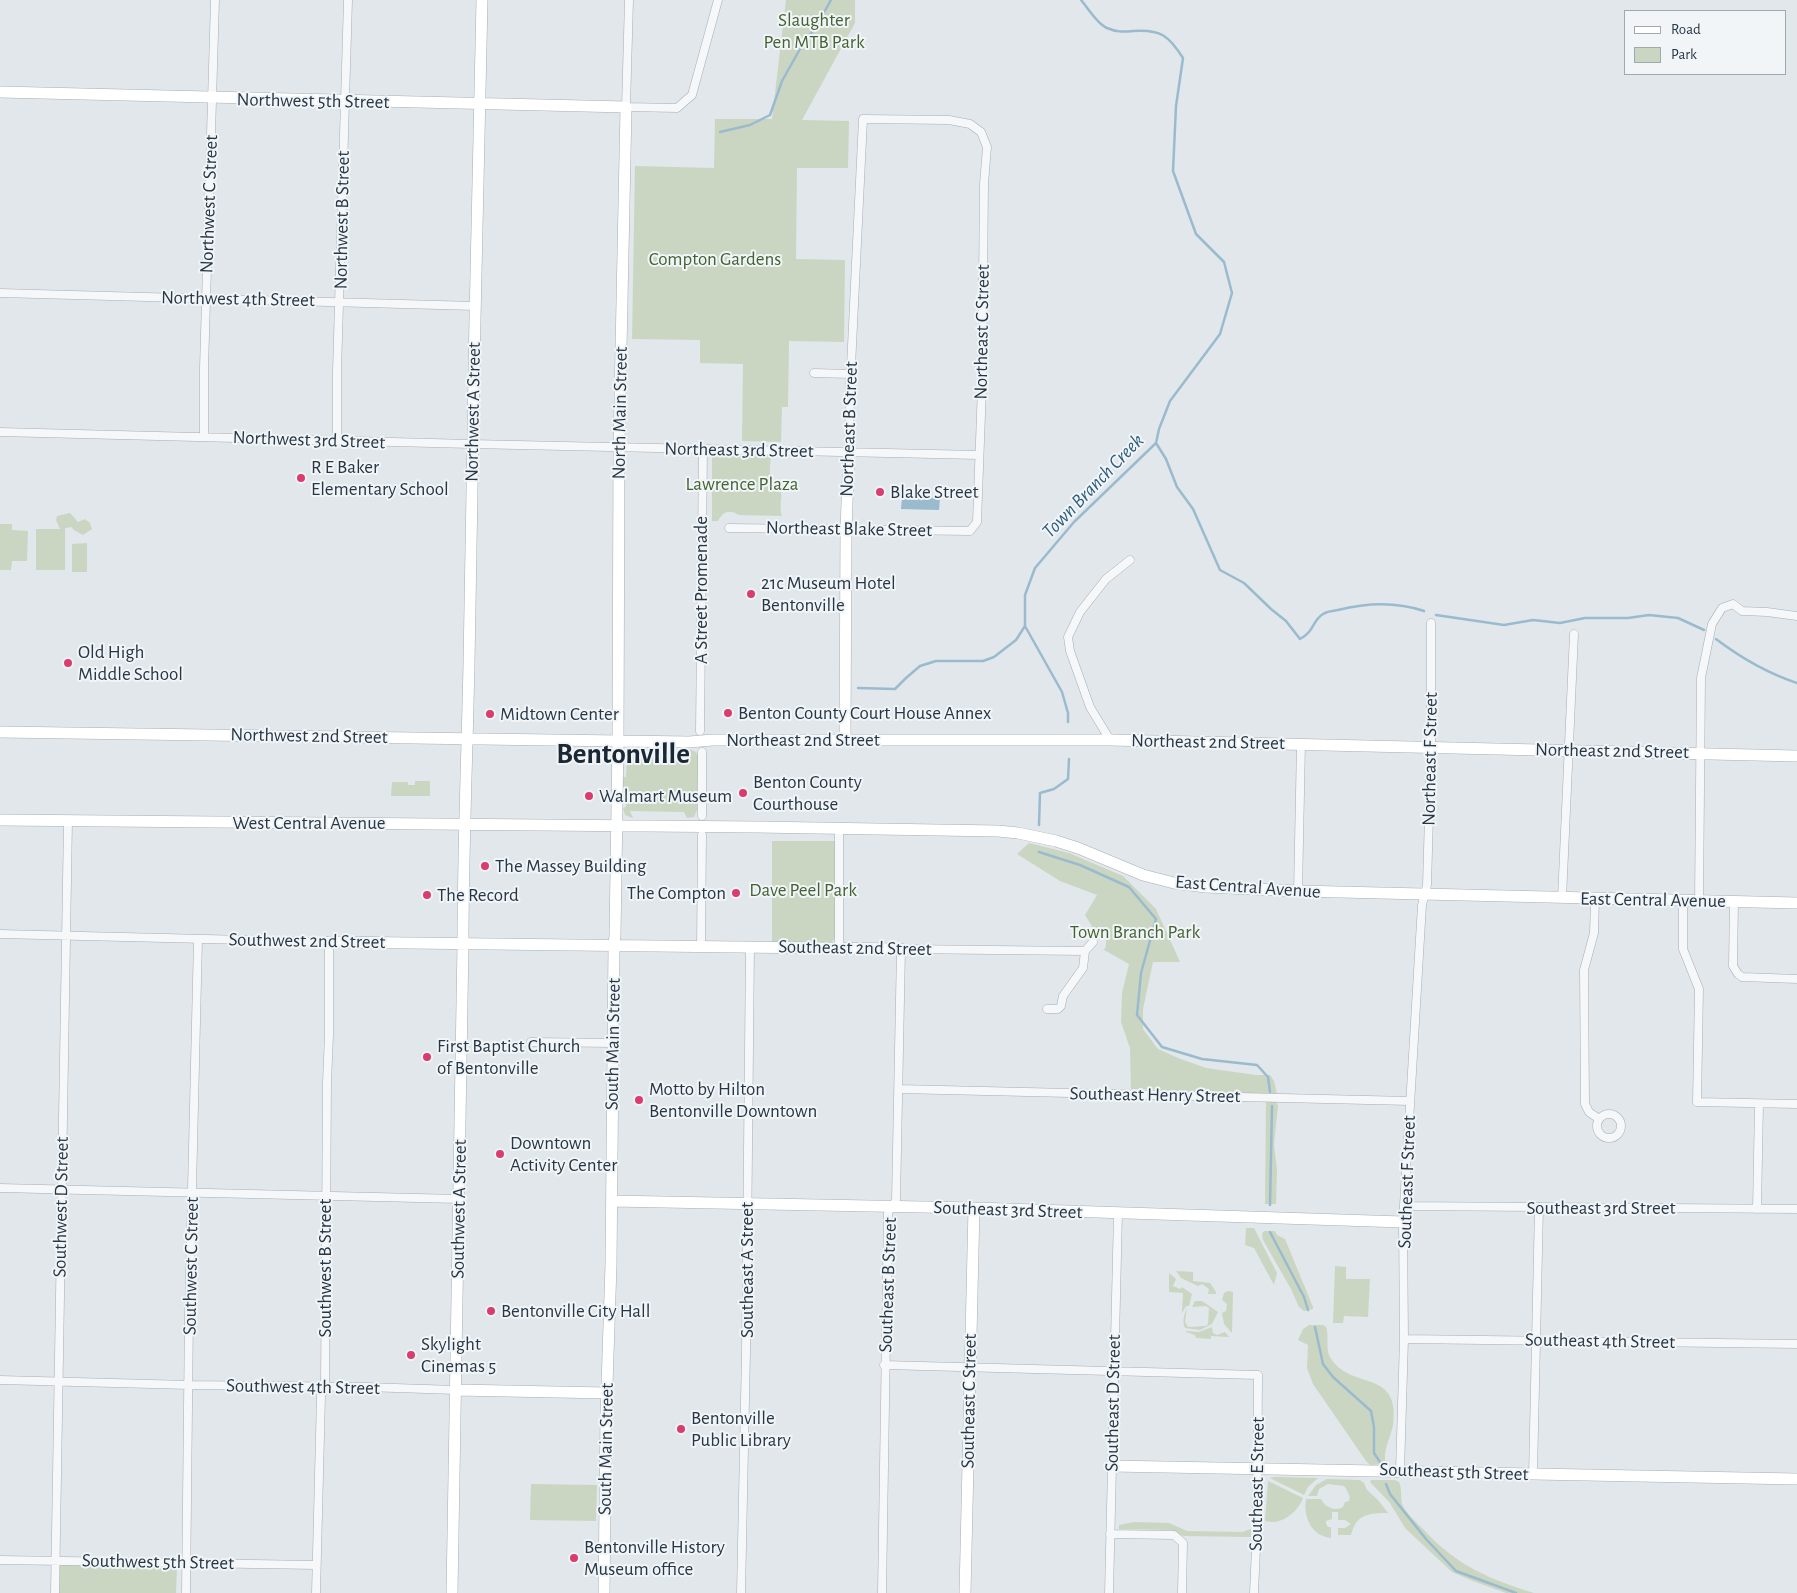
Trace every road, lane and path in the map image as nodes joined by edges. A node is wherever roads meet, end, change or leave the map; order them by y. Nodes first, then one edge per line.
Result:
1 (215, 0) edge
2 (348, 0) edge
3 (482, 0) edge
4 (629, 0) edge
5 (718, 0) edge
6 (0, 92) edge
7 (212, 98) junction
8 (345, 101) junction
9 (479, 105) junction
10 (626, 107) junction
11 (981, 132) joint
12 (0, 293) edge
13 (206, 299) junction
14 (340, 301) junction
15 (475, 306) junction
16 (814, 374) dead end
17 (850, 374) junction
18 (0, 432) edge
19 (204, 437) junction
20 (337, 441) junction
21 (472, 444) junction
22 (619, 447) junction
23 (702, 449) junction
24 (849, 452) junction
25 (979, 456) junction
26 (729, 528) dead end
27 (846, 529) junction
28 (970, 531) joint
29 (1130, 560) dead end
30 (1797, 616) edge
31 (1431, 623) dead end
32 (1574, 634) dead end
33 (700, 731) dead end
34 (0, 732) edge
35 (466, 738) junction
36 (845, 740) junction
37 (1110, 740) junction
38 (618, 741) junction
39 (1301, 744) junction
40 (1432, 747) junction
41 (1569, 751) junction
42 (702, 752) dead end
43 (1700, 753) junction
44 (1797, 756) edge
45 (702, 816) dead end
46 (0, 820) edge
47 (68, 821) junction
48 (464, 824) junction
49 (618, 825) junction
50 (839, 828) junction
51 (702, 835) dead end
52 (1298, 891) junction
53 (1425, 894) junction
54 (1562, 898) junction
55 (1595, 899) junction
56 (1683, 901) junction
57 (1699, 901) junction
58 (1734, 902) junction
59 (1797, 902) edge
60 (0, 934) edge
61 (66, 936) junction
62 (198, 939) junction
63 (329, 942) junction
64 (1093, 942) dead end
65 (463, 944) junction
66 (614, 946) junction
67 (701, 946) junction
68 (750, 947) junction
69 (839, 948) junction
70 (901, 949) junction
71 (1085, 951) junction
72 (1797, 979) edge
73 (1047, 1009) dead end
74 (531, 1042) dead end
75 (613, 1043) junction
76 (899, 1090) junction
77 (1410, 1101) junction
78 (1759, 1104) junction
79 (1797, 1104) edge
80 (1599, 1119) dead end
81 (0, 1188) edge
82 (61, 1189) junction
83 (192, 1192) junction
84 (326, 1195) junction
85 (459, 1199) junction
86 (612, 1201) junction
87 (748, 1204) junction
88 (1405, 1206) junction
89 (891, 1207) junction
90 (1539, 1207) junction
91 (974, 1208) junction
92 (1757, 1209) junction
93 (1797, 1209) edge
94 (1118, 1213) junction
95 (1404, 1222) junction
96 (1404, 1339) junction
97 (1536, 1340) junction
98 (1797, 1344) edge
99 (884, 1366) junction
100 (970, 1368) junction
101 (1114, 1371) junction
102 (0, 1380) edge
103 (59, 1382) junction
104 (189, 1385) junction
105 (325, 1387) junction
106 (456, 1390) junction
107 (607, 1393) junction
108 (1112, 1466) junction
109 (1256, 1467) junction
110 (1400, 1470) junction
111 (1533, 1474) junction
112 (1797, 1479) edge
113 (1110, 1534) junction
114 (0, 1560) edge
115 (56, 1561) junction
116 (186, 1563) junction
117 (316, 1565) junction
118 (55, 1593) edge
119 (186, 1593) edge
120 (316, 1593) edge
121 (452, 1593) edge
122 (604, 1593) edge
123 (742, 1593) edge
124 (882, 1593) edge
125 (965, 1593) edge
126 (1109, 1593) edge
127 (1182, 1593) edge
128 (1254, 1593) edge

1 - 7 street, Northwest C Street
2 - 8 street, Northwest B Street
3 - 9 street, Northwest A Street
4 - 10 street, North Main Street
5 - 10 street
6 - 7 street, Northwest 5th Street
7 - 8 street, Northwest 5th Street
7 - 13 street, Northwest C Street
8 - 9 street, Northwest 5th Street
8 - 14 street, Northwest B Street
9 - 10 street, Northwest 5th Street
9 - 15 street, Northwest A Street
10 - 22 street, North Main Street
11 - 17 street, Northeast B Street
11 - 25 street, Northeast C Street
12 - 13 street, Northwest 4th Street
13 - 14 street, Northwest 4th Street
13 - 19 street, Northwest C Street
14 - 15 street, Northwest 4th Street
14 - 20 street, Northwest B Street
15 - 21 street, Northwest A Street
16 - 17 street
17 - 24 street, Northeast B Street
18 - 19 street, Northwest 3rd Street
19 - 20 street, Northwest 3rd Street
20 - 21 street, Northwest 3rd Street
21 - 22 street, Northwest 3rd Street
21 - 35 street, Northwest A Street
22 - 23 street, Northeast 3rd Street
22 - 38 street, North Main Street
23 - 24 street, Northeast 3rd Street
23 - 33 street, A Street Promenade
24 - 25 street, Northeast 3rd Street
24 - 27 street, Northeast B Street
25 - 28 street, Northeast C Street
26 - 27 street, Northeast Blake Street
27 - 28 street, Northeast Blake Street
27 - 36 street, Northeast B Street
29 - 37 street
30 - 43 street
31 - 40 street, Northeast F Street
32 - 41 street
34 - 35 street, Northwest 2nd Street
35 - 38 street, Northwest 2nd Street
35 - 48 street, Northwest A Street
36 - 37 street, Northeast 2nd Street
36 - 38 street, Northeast 2nd Street
37 - 39 street, Northeast 2nd Street
38 - 49 street, North Main Street
39 - 40 street, Northeast 2nd Street
39 - 52 street
40 - 41 street, Northeast 2nd Street
40 - 53 street, Northeast F Street
41 - 43 street, Northeast 2nd Street
41 - 54 street
42 - 45 street
43 - 44 street, Northeast 2nd Street
43 - 57 street
46 - 47 street, West Central Avenue
47 - 48 street, West Central Avenue
47 - 61 street, Southwest D Street
48 - 49 street, West Central Avenue
48 - 65 street, Southwest A Street
49 - 50 street, East Central Avenue
49 - 66 street, South Main Street
50 - 52 street, East Central Avenue
50 - 69 street
51 - 67 street
52 - 53 street, East Central Avenue
53 - 54 street, East Central Avenue
53 - 77 street, Southeast F Street
54 - 55 street, East Central Avenue
55 - 56 street, East Central Avenue
55 - 80 street
56 - 57 street, East Central Avenue
56 - 78 street
57 - 58 street, East Central Avenue
58 - 59 street, East Central Avenue
58 - 72 street
60 - 61 street, Southwest 2nd Street
61 - 62 street, Southwest 2nd Street
61 - 82 street, Southwest D Street
62 - 63 street, Southwest 2nd Street
62 - 83 street, Southwest C Street
63 - 65 street, Southwest 2nd Street
63 - 84 street, Southwest B Street
64 - 71 street
65 - 66 street, Southwest 2nd Street
65 - 85 street, Southwest A Street
66 - 67 street, Southeast 2nd Street
66 - 75 street, South Main Street
67 - 68 street, Southeast 2nd Street
68 - 69 street, Southeast 2nd Street
68 - 87 street, Southeast A Street
69 - 70 street, Southeast 2nd Street
70 - 71 street, Southeast 2nd Street
70 - 76 street, Southeast B Street
71 - 73 street
74 - 75 street
75 - 86 street, South Main Street
76 - 77 street, Southeast Henry Street
76 - 89 street, Southeast B Street
77 - 88 street, Southeast F Street
78 - 79 street
78 - 92 street
81 - 82 street
82 - 83 street
82 - 103 street, Southwest D Street
83 - 84 street
83 - 104 street, Southwest C Street
84 - 85 street
84 - 105 street, Southwest B Street
85 - 106 street, Southwest A Street
86 - 87 street, Southeast 3rd Street
86 - 107 street, South Main Street
87 - 89 street, Southeast 3rd Street
87 - 123 street, Southeast A Street
88 - 90 street, Southeast 3rd Street
88 - 95 street, Southeast F Street
89 - 91 street, Southeast 3rd Street
89 - 99 street, Southeast B Street
90 - 92 street, Southeast 3rd Street
90 - 97 street
91 - 94 street, Southeast 3rd Street
91 - 100 street, Southeast C Street
92 - 93 street, Southeast 3rd Street
94 - 95 street, Southeast 3rd Street
94 - 101 street, Southeast D Street
95 - 96 street, Southeast F Street
96 - 97 street, Southeast 4th Street
96 - 110 street, Southeast F Street
97 - 98 street, Southeast 4th Street
97 - 111 street
99 - 100 street
99 - 124 street, Southeast B Street
100 - 101 street
100 - 125 street, Southeast C Street
101 - 108 street, Southeast D Street
101 - 109 street, Southeast E Street
102 - 103 street, Southwest 4th Street
103 - 104 street, Southwest 4th Street
103 - 115 street, Southwest D Street
104 - 105 street, Southwest 4th Street
104 - 116 street, Southwest C Street
105 - 106 street, Southwest 4th Street
105 - 117 street, Southwest B Street
106 - 107 street, Southwest 4th Street
106 - 121 street, Southwest A Street
107 - 122 street, South Main Street
108 - 109 street, Southeast 5th Street
108 - 113 street, Southeast D Street
109 - 110 street, Southeast 5th Street
109 - 128 street, Southeast E Street
110 - 111 street, Southeast 5th Street
111 - 112 street, Southeast 5th Street
113 - 126 street, Southeast D Street
113 - 127 street
114 - 115 street, Southwest 5th Street
115 - 116 street, Southwest 5th Street
115 - 118 street, Southwest D Street
116 - 117 street, Southwest 5th Street
116 - 119 street, Southwest C Street
117 - 120 street, Southwest B Street

